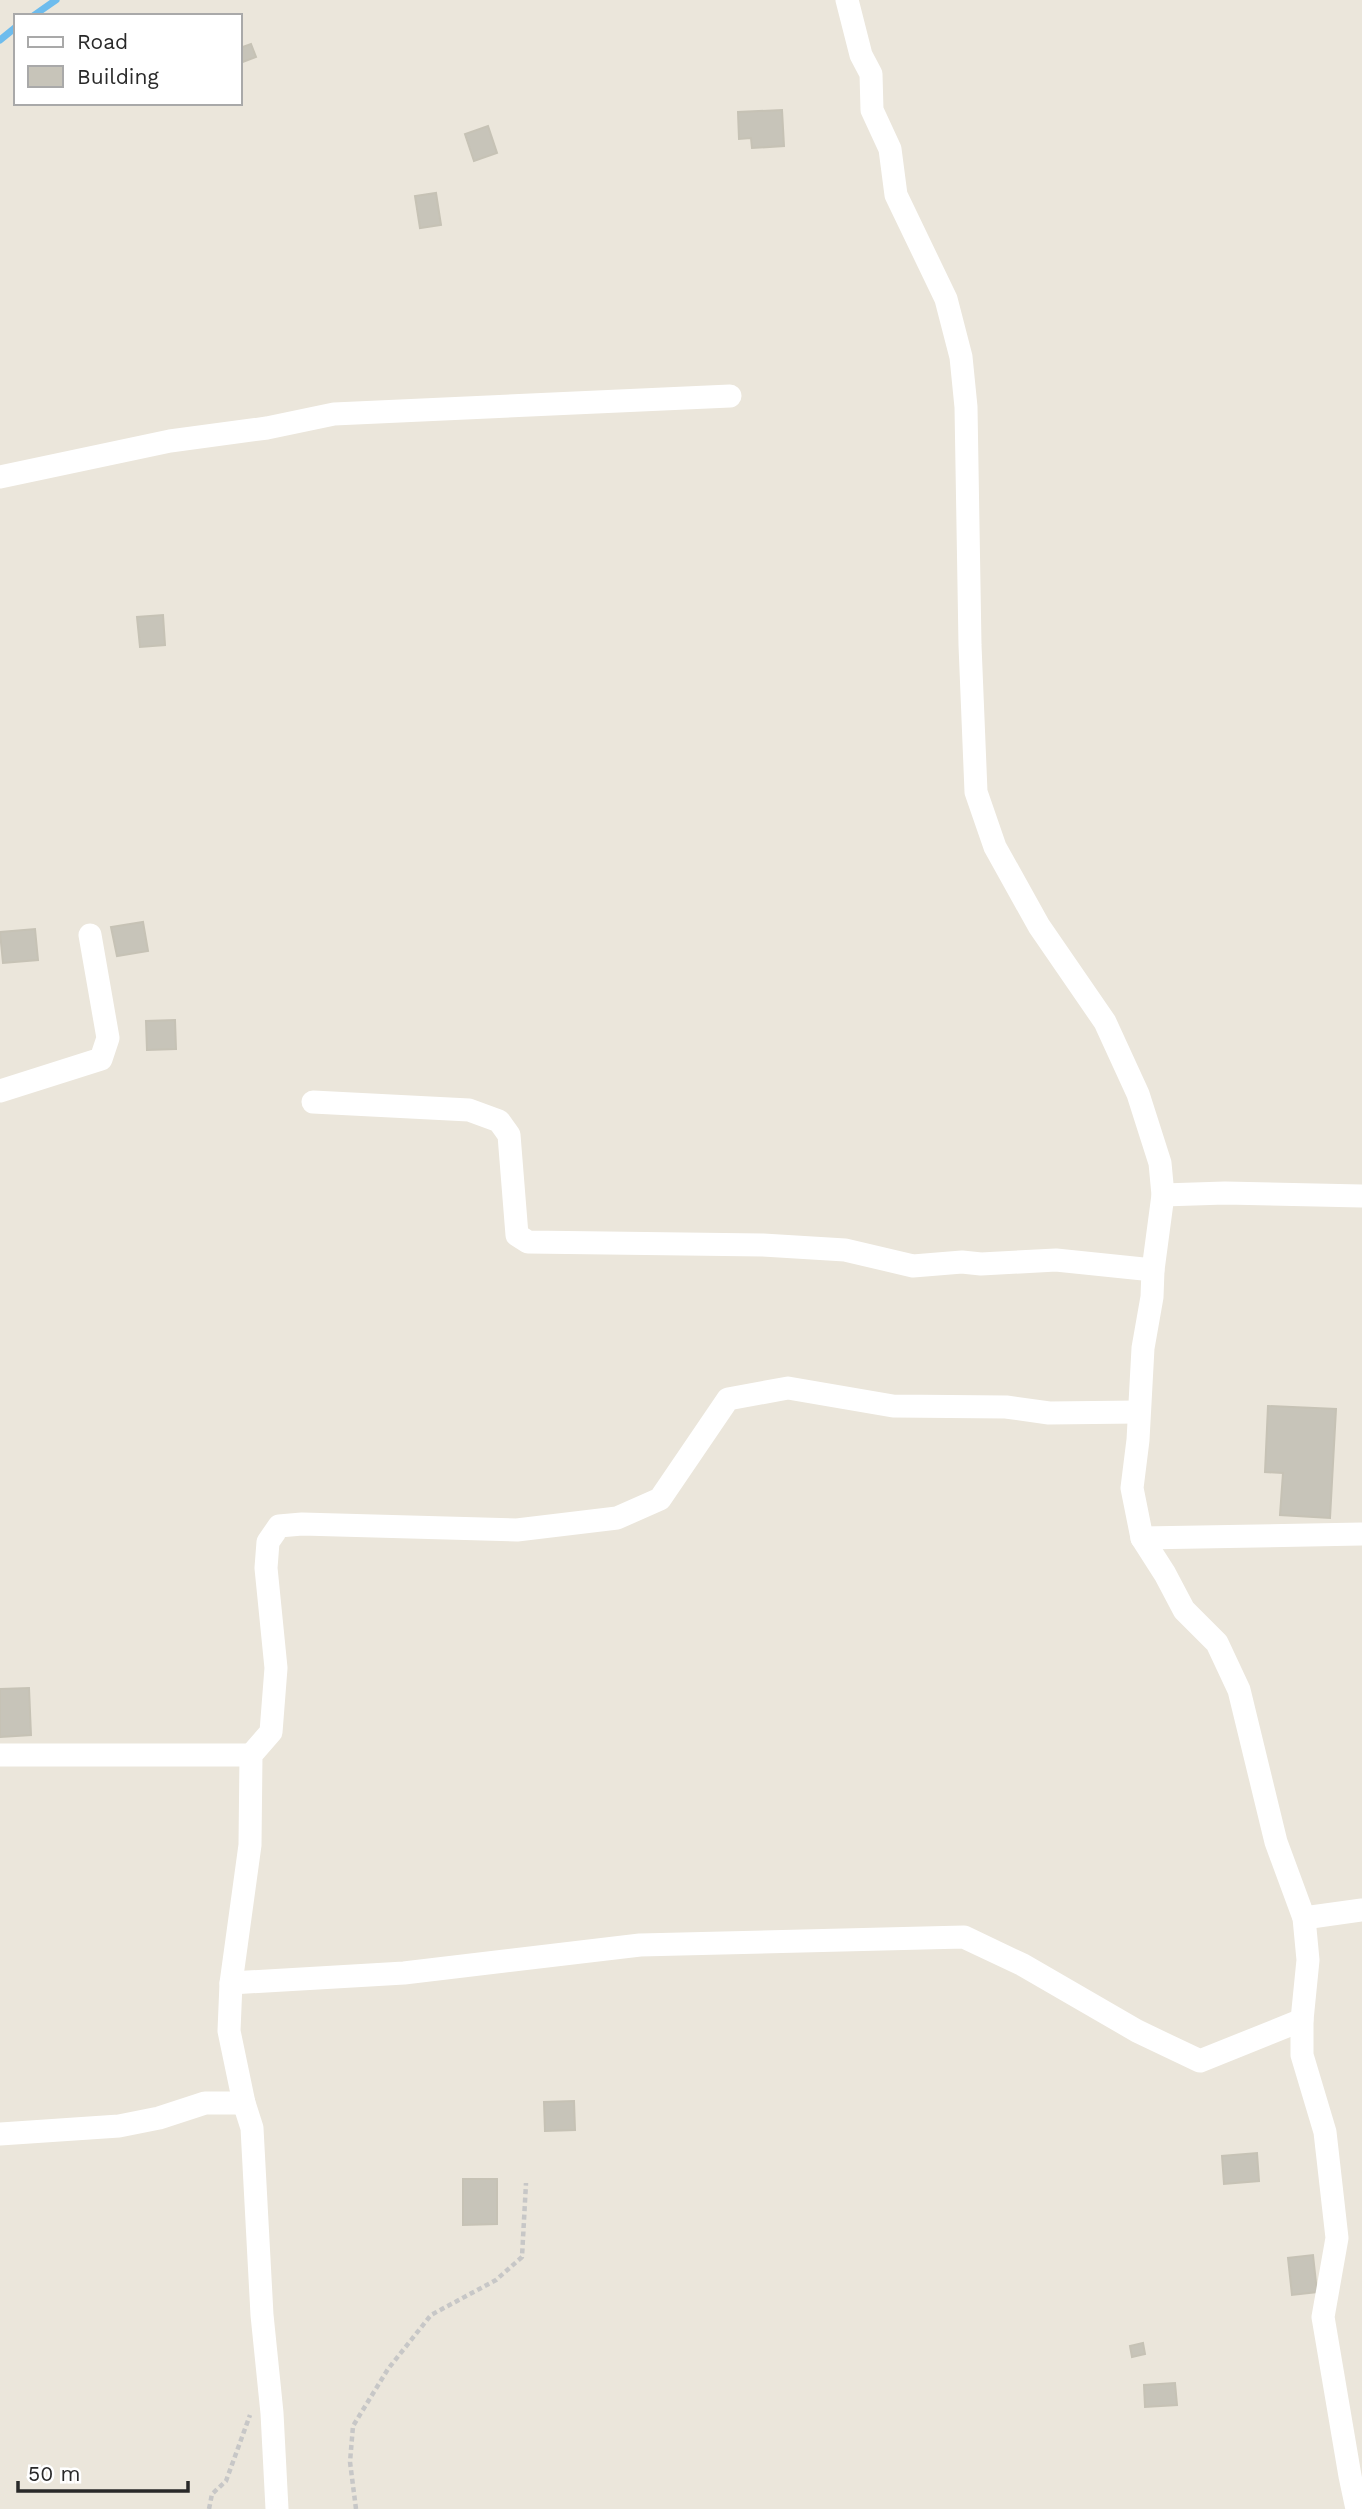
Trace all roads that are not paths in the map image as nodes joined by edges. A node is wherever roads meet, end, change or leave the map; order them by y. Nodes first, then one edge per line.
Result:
1 (847, 0) edge
2 (730, 396) dead end
3 (0, 477) edge
4 (90, 935) dead end
5 (0, 1091) edge
6 (313, 1102) dead end
7 (1164, 1195) junction
8 (1362, 1196) edge
9 (1153, 1270) junction
10 (1138, 1412) junction
11 (1362, 1534) edge
12 (1142, 1538) junction
13 (0, 1755) edge
14 (251, 1755) junction
15 (1362, 1910) edge
16 (1304, 1918) junction
17 (231, 1983) junction
18 (1302, 2020) junction
19 (244, 2103) junction
20 (0, 2134) edge
21 (277, 2509) edge
22 (1357, 2509) edge

1 - 7 street
2 - 3 street
4 - 5 street
6 - 9 street
7 - 8 street
7 - 9 street
9 - 10 street
10 - 12 street
10 - 14 street
11 - 12 street
12 - 16 street
13 - 14 street
14 - 17 street
15 - 16 street
16 - 18 street
17 - 18 street
17 - 19 street
18 - 22 street
19 - 20 street
19 - 21 street

